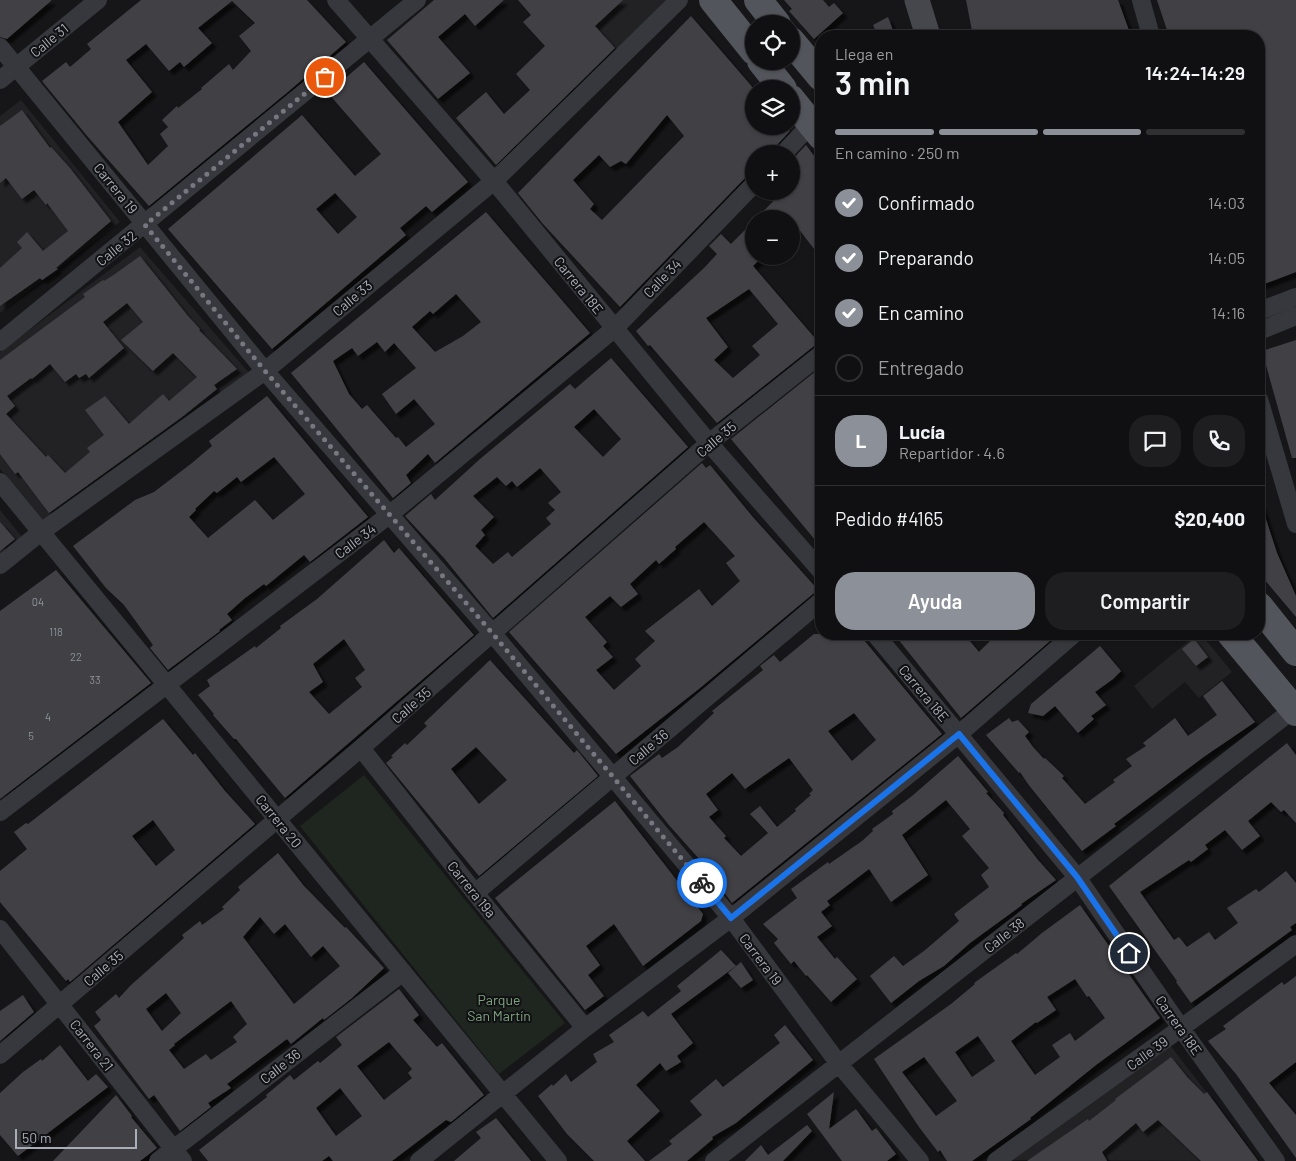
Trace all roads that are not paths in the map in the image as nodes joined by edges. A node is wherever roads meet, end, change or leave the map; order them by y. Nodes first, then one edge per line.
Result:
1 (98, 0) edge
2 (336, 0) edge
3 (417, 0) edge
4 (679, 0) edge
5 (714, 0) edge
6 (758, 0) edge
7 (917, 0) edge
8 (935, 0) edge
9 (1141, 0) edge
10 (770, 15) edge
11 (926, 30) edge
12 (944, 30) edge
13 (1149, 30) edge
14 (370, 40) junction
15 (745, 40) edge
16 (0, 47) edge
17 (800, 52) edge
18 (16, 67) junction
19 (815, 70) edge
20 (0, 80) edge
21 (800, 110) edge
22 (815, 129) edge
23 (815, 131) edge
24 (795, 145) edge
25 (494, 181) junction
26 (745, 193) edge
27 (145, 225) junction
28 (1296, 296) edge
29 (1265, 309) edge
30 (1296, 316) edge
31 (614, 328) junction
32 (1265, 329) edge
33 (0, 342) edge
34 (815, 359) edge
35 (265, 371) junction
36 (1265, 419) edge
37 (709, 443) junction
38 (0, 482) edge
39 (389, 515) junction
40 (1296, 524) edge
41 (41, 532) junction
42 (815, 564) edge
43 (0, 565) edge
44 (815, 606) edge
45 (1265, 613) edge
46 (493, 634) junction
47 (879, 640) edge
48 (1067, 640) edge
49 (1236, 640) edge
50 (1296, 652) edge
51 (167, 685) junction
52 (1295, 710) edge
53 (959, 734) junction
54 (361, 748) junction
55 (612, 776) junction
56 (0, 812) edge
57 (277, 819) junction
58 (1077, 877) junction
59 (475, 893) junction
60 (731, 918) junction
61 (0, 929) edge
62 (1296, 944) edge
63 (403, 972) junction
64 (60, 1004) junction
65 (585, 1028) junction
66 (1181, 1028) junction
67 (0, 1056) edge
68 (839, 1064) junction
69 (502, 1093) junction
70 (179, 1155) edge
71 (158, 1161) edge
72 (419, 1161) edge
73 (558, 1161) edge
74 (714, 1161) edge
75 (920, 1161) edge
76 (996, 1161) edge
77 (1276, 1161) edge

1 - 18 street, Calle 31
2 - 14 street, Carrera 18E
3 - 14 street, Calle 32
4 - 25 street, Calle 33
5 - 15 main road
6 - 10 main road
7 - 11 street
8 - 12 street
9 - 13 street
14 - 25 street, Carrera 18E
14 - 27 street, Calle 32
16 - 18 street, Carrera 19
17 - 19 main road
18 - 20 street, Calle 31
18 - 27 street, Carrera 19
21 - 22 main road
23 - 24 street
25 - 31 street, Carrera 18E
25 - 35 street, Calle 33
26 - 31 street, Calle 34
27 - 33 street, Calle 32
27 - 35 street, Carrera 19
28 - 29 street
30 - 32 street
31 - 37 street, Carrera 18E
31 - 39 street, Calle 34
34 - 37 street, Calle 35
35 - 39 street, Carrera 19
35 - 41 street, Calle 33
36 - 40 street
37 - 42 street, Carrera 18E
37 - 46 street, Calle 35
38 - 41 street, Carrera 20
39 - 46 street, Carrera 19
39 - 51 street, Calle 34
41 - 43 street, Calle 33
41 - 51 street, Carrera 20
44 - 55 street, Calle 36
45 - 50 main road
46 - 54 street, Calle 35
46 - 55 street, Carrera 19
47 - 53 street, Carrera 18E
48 - 53 street
49 - 52 main road
51 - 56 street, Calle 34
51 - 57 street, Carrera 20
52 - 58 street, Calle 38
53 - 58 street, Carrera 18E
53 - 60 street
54 - 57 street, Calle 35
54 - 59 street, Carrera 19a
55 - 59 street, Calle 36
55 - 60 street, Carrera 19
57 - 63 street, Carrera 20
57 - 64 street, Calle 35
58 - 66 street, Carrera 18E
58 - 68 street, Calle 38
59 - 65 street, Carrera 19a
60 - 65 street
60 - 68 street, Carrera 19
61 - 64 street, Carrera 21
62 - 66 street, Calle 39
63 - 69 street, Carrera 20
63 - 70 street, Calle 36
64 - 67 street, Calle 35
64 - 70 street, Carrera 21
65 - 69 street
66 - 76 street, Calle 39
66 - 77 street, Carrera 18E
68 - 74 street, Calle 38
68 - 75 street, Carrera 19
69 - 72 street
69 - 73 street, Carrera 20
70 - 71 street, Calle 36

